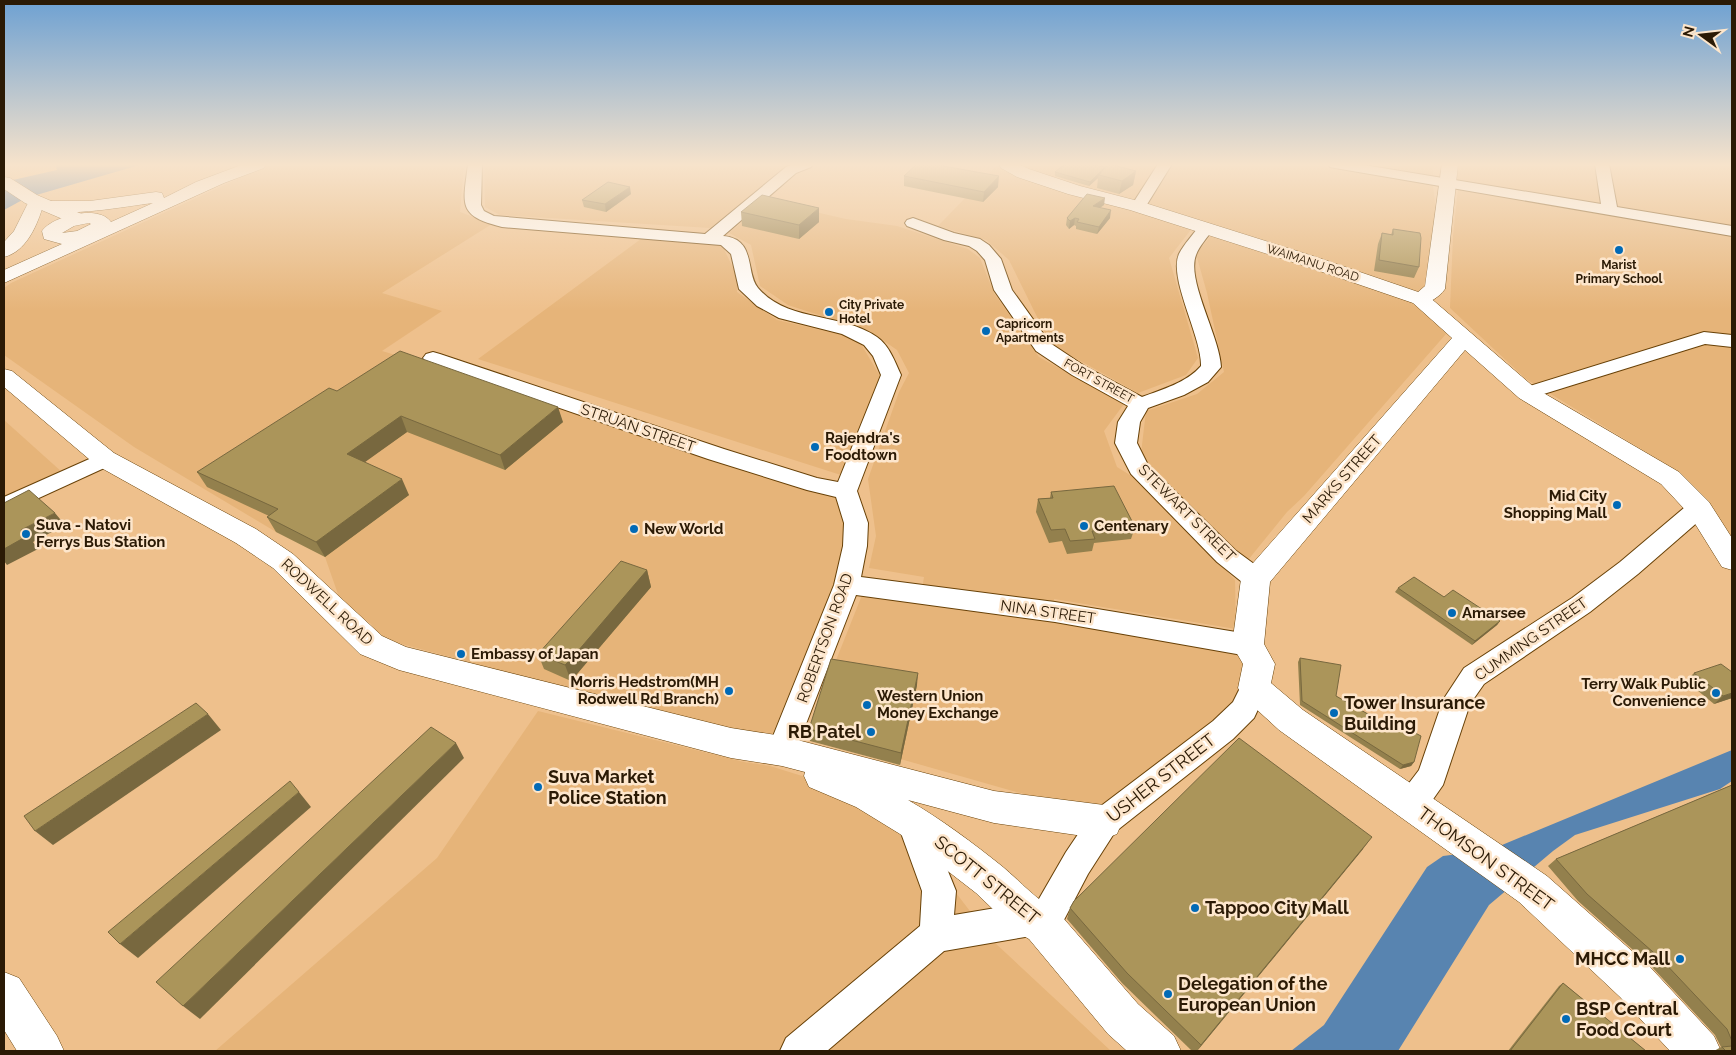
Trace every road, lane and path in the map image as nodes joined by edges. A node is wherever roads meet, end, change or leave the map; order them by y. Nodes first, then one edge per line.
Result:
1 (33, 213) edge
2 (43, 213) edge
3 (62, 213) edge
4 (115, 213) edge
5 (119, 213) edge
6 (145, 213) edge
7 (477, 213) edge
8 (740, 213) edge
9 (1158, 213) edge
10 (1444, 213) edge
11 (1629, 213) edge
12 (913, 223) dead end
13 (87, 224) junction
14 (1205, 229) junction
15 (1732, 231) edge
16 (51, 233) junction
17 (709, 239) junction
18 (4, 251) edge
19 (4, 262) edge
20 (4, 273) edge
21 (4, 278) edge
22 (1420, 299) junction
23 (1464, 337) junction
24 (1732, 341) edge
25 (433, 358) dead end
26 (4, 376) edge
27 (1527, 393) junction
28 (1140, 404) junction
29 (105, 459) junction
30 (846, 491) junction
31 (4, 506) edge
32 (1699, 508) junction
33 (1732, 560) edge
34 (1256, 579) junction
35 (847, 585) junction
36 (1248, 645) junction
37 (1254, 688) junction
38 (782, 751) junction
39 (1425, 814) junction
40 (913, 822) junction
41 (1104, 822) junction
42 (1037, 922) junction
43 (936, 936) junction
44 (4, 994) edge
45 (42, 1051) edge
46 (799, 1051) edge
47 (1159, 1051) edge
48 (1699, 1051) edge

1 - 18 main road
2 - 16 main road
3 - 13 main road
4 - 13 main road
5 - 13 main road
6 - 21 main road
7 - 17 street
8 - 17 street
9 - 14 main road, WAIMANU ROAD
10 - 22 main road
11 - 15 street
12 - 28 street, FORT STREET
13 - 16 main road
13 - 20 main road
14 - 22 main road, WAIMANU ROAD
14 - 28 street
16 - 19 main road
17 - 30 street
22 - 23 main road
23 - 27 main road
23 - 34 main road, MARKS STREET
24 - 27 street
25 - 30 street, STRUAN STREET
26 - 29 main road, RODWELL ROAD
27 - 32 main road
28 - 34 street, STEWART STREET
29 - 31 street
29 - 38 main road, RODWELL ROAD
30 - 35 street, ROBERTSON ROAD
32 - 33 main road
32 - 39 street, CUMMING STREET
34 - 36 main road
35 - 36 street, NINA STREET
35 - 38 street, ROBERTSON ROAD
36 - 37 main road
37 - 39 main road, THOMSON STREET
37 - 41 street, USHER STREET
38 - 40 main road, SCOTT STREET
38 - 41 main road, RODWELL ROAD
39 - 48 main road, THOMSON STREET
40 - 42 main road, SCOTT STREET
40 - 43 street
41 - 42 street, USHER STREET
42 - 43 street
42 - 47 main road, SCOTT STREET
43 - 46 street
44 - 45 main road

